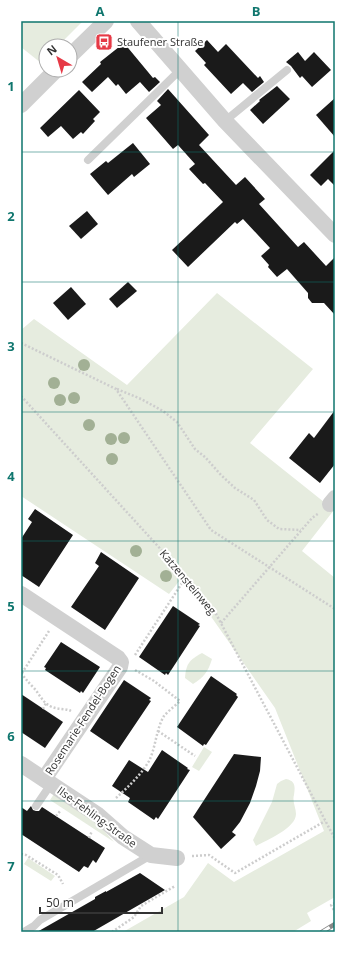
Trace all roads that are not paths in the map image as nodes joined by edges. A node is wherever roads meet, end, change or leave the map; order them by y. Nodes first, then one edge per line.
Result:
1 (106, 21) edge
2 (138, 21) edge
3 (78, 48) edge
4 (180, 70) junction
5 (287, 70) dead end
6 (48, 78) edge
7 (21, 105) edge
8 (225, 121) junction
9 (88, 160) dead end
10 (335, 235) edge
11 (21, 594) edge
12 (21, 764) edge
13 (48, 782) junction
14 (36, 806) dead end
15 (151, 855) junction
16 (177, 858) road end
17 (24, 932) edge

1 - 3 street
2 - 4 street
4 - 8 street
4 - 9 lane
5 - 8 lane
6 - 7 street
8 - 10 street
11 - 13 street, Rosemarie-Fendel-Bogen
12 - 13 street, Ilse-Fehling-Straße
13 - 14 lane
13 - 15 street, Ilse-Fehling-Straße
15 - 16 street, Ilse-Fehling-Straße
15 - 17 lane

